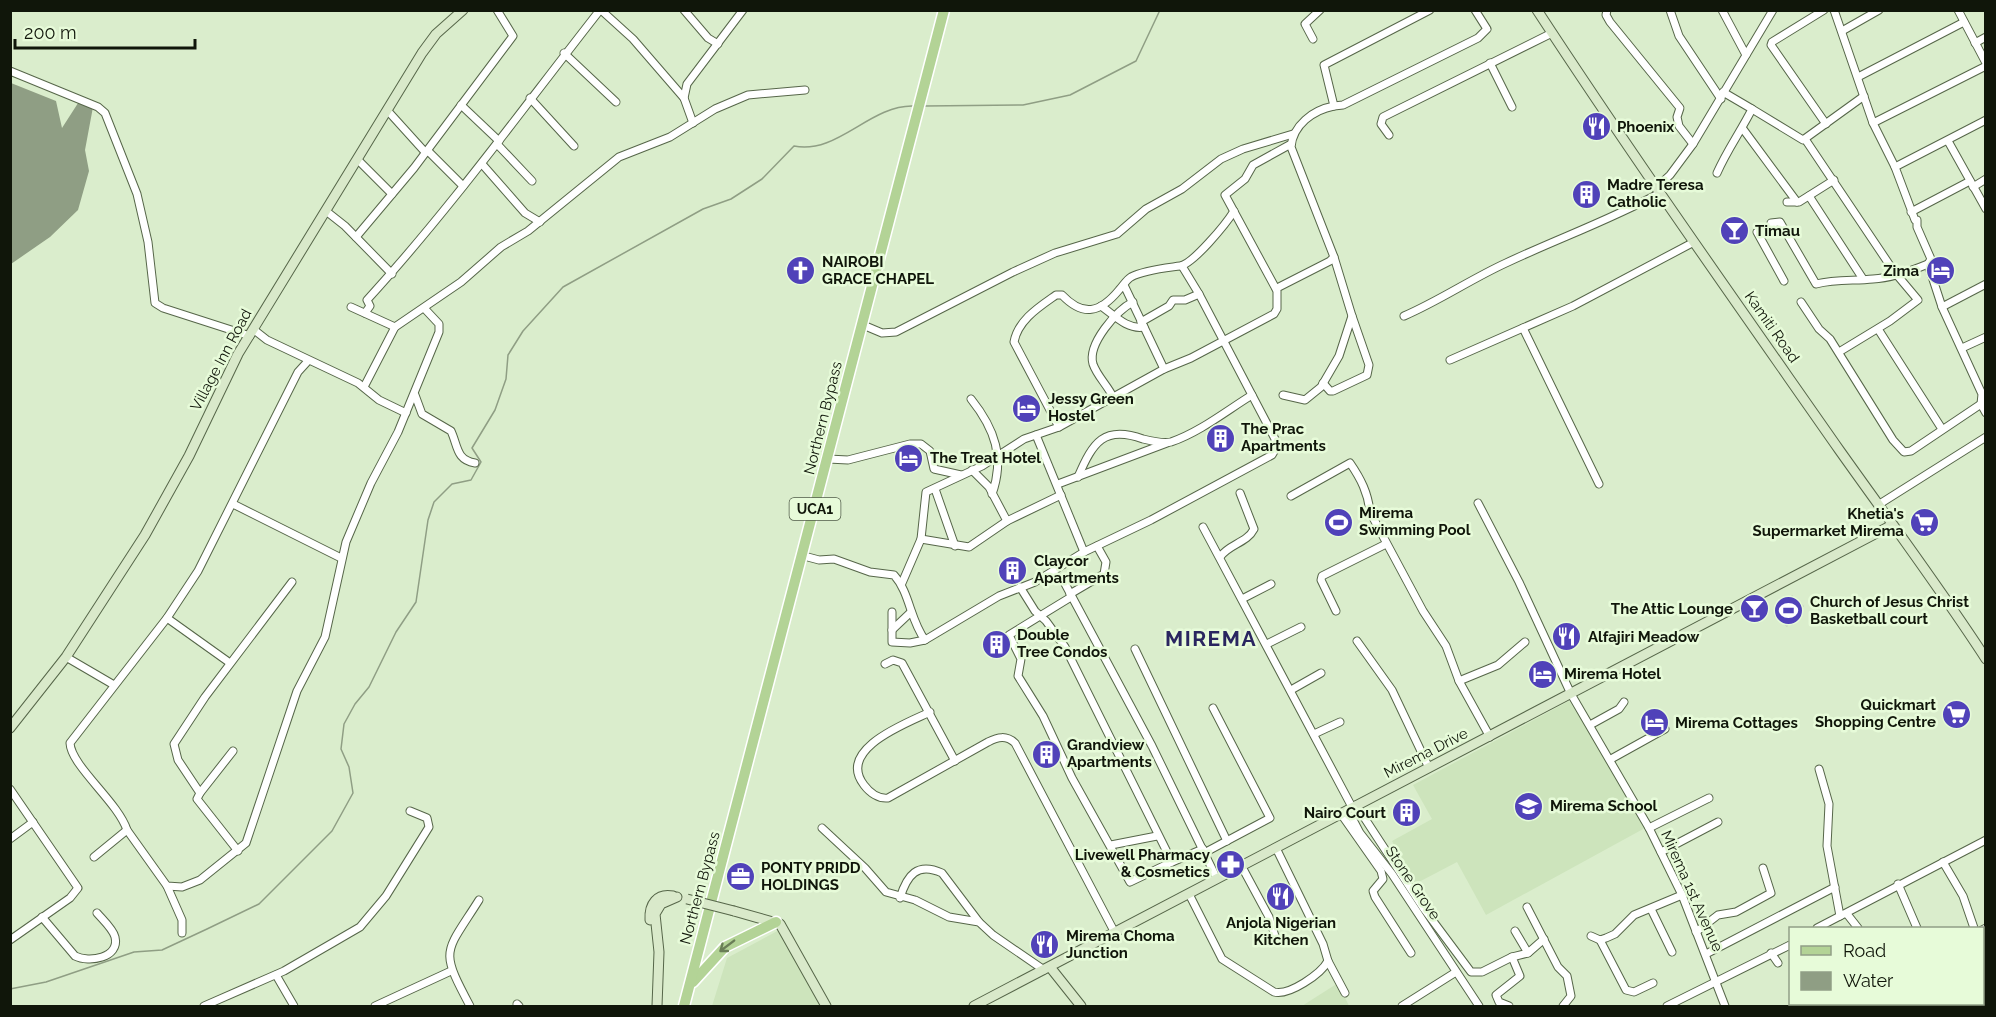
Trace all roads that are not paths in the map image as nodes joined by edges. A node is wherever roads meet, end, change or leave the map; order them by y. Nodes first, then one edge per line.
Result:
1 (464, 10) edge
2 (497, 10) edge
3 (601, 10) edge
4 (684, 10) edge
5 (743, 10) edge
6 (944, 10) edge
7 (1320, 10) edge
8 (1430, 10) edge
9 (1475, 10) edge
10 (1537, 10) edge
11 (1607, 10) edge
12 (1670, 10) edge
13 (1722, 10) edge
14 (1773, 10) edge
15 (1824, 10) edge
16 (1834, 10) edge
17 (1879, 10) edge
18 (1958, 10) edge
19 (1415, 14) edge
20 (1964, 22) junction
21 (1842, 31) junction
22 (1552, 33) junction
23 (1986, 37) edge
24 (1313, 39) dead end
25 (1975, 43) junction
26 (718, 44) junction
27 (564, 53) junction
28 (1746, 55) junction
29 (1490, 63) junction
30 (1986, 65) edge
31 (10, 71) edge
32 (1858, 76) junction
33 (804, 90) dead end
34 (1722, 96) junction
35 (1864, 96) junction
36 (530, 98) junction
37 (684, 98) junction
38 (616, 102) dead end
39 (461, 105) junction
40 (1334, 106) junction
41 (1512, 107) dead end
42 (1752, 108) junction
43 (387, 110) junction
44 (1986, 120) edge
45 (693, 123) junction
46 (1873, 123) junction
47 (1826, 124) junction
48 (1743, 129) junction
49 (1293, 134) junction
50 (1389, 135) dead end
51 (1805, 139) junction
52 (1948, 141) junction
53 (498, 143) junction
54 (1291, 144) junction
55 (1693, 144) junction
56 (574, 146) dead end
57 (425, 152) junction
58 (357, 159) junction
59 (482, 164) junction
60 (1895, 167) junction
61 (1717, 173) dead end
62 (1986, 179) edge
63 (1834, 180) junction
64 (532, 181) dead end
65 (1971, 184) junction
66 (463, 186) junction
67 (1659, 190) junction
68 (392, 194) junction
69 (1809, 196) junction
70 (1787, 202) dead end
71 (1797, 202) junction
72 (1986, 209) edge
73 (326, 211) junction
74 (1234, 212) junction
75 (1911, 212) junction
76 (540, 222) junction
77 (1771, 223) dead end
78 (1757, 232) dead end
79 (356, 237) junction
80 (1694, 242) junction
81 (1334, 257) junction
82 (1928, 264) junction
83 (1182, 266) junction
84 (1895, 272) junction
85 (392, 274) junction
86 (1863, 279) junction
87 (1784, 281) dead end
88 (1986, 284) edge
89 (1124, 285) junction
90 (1276, 289) junction
91 (1199, 294) junction
92 (1133, 302) junction
93 (1801, 302) dead end
94 (1101, 306) junction
95 (351, 307) dead end
96 (1942, 307) junction
97 (424, 308) junction
98 (365, 313) junction
99 (1114, 315) junction
100 (1352, 316) junction
101 (1404, 316) dead end
102 (863, 325) junction
103 (1143, 325) junction
104 (395, 327) junction
105 (1523, 328) junction
106 (1878, 329) junction
107 (252, 333) junction
108 (1986, 337) edge
109 (1222, 341) junction
110 (1962, 348) junction
111 (1839, 352) junction
112 (1449, 360) dead end
113 (308, 361) junction
114 (1164, 369) junction
115 (1323, 383) junction
116 (364, 387) junction
117 (1984, 394) edge
118 (415, 395) junction
119 (1252, 395) junction
120 (1283, 395) dead end
121 (1113, 397) junction
122 (971, 399) dead end
123 (1981, 404) junction
124 (406, 413) junction
125 (1986, 413) edge
126 (1059, 427) junction
127 (1942, 429) junction
128 (1036, 435) junction
129 (1986, 437) edge
130 (1169, 442) junction
131 (999, 456) junction
132 (828, 459) junction
133 (475, 463) dead end
134 (972, 470) junction
135 (961, 475) junction
136 (1078, 477) junction
137 (1058, 484) junction
138 (1599, 484) dead end
139 (935, 489) junction
140 (1240, 493) dead end
141 (992, 494) junction
142 (1061, 495) junction
143 (1292, 496) dead end
144 (1478, 502) dead end
145 (233, 504) junction
146 (1878, 505) junction
147 (1007, 521) junction
148 (1892, 525) junction
149 (1203, 526) dead end
150 (921, 539) junction
151 (1386, 543) junction
152 (955, 546) junction
153 (1097, 546) junction
154 (1084, 552) junction
155 (804, 556) junction
156 (1220, 557) junction
157 (341, 558) junction
158 (1052, 573) junction
159 (292, 582) dead end
160 (902, 584) junction
161 (1271, 584) dead end
162 (1020, 587) junction
163 (1070, 595) junction
164 (1242, 599) junction
165 (1336, 610) dead end
166 (892, 612) dead end
167 (911, 612) junction
168 (1041, 616) junction
169 (167, 618) junction
170 (1301, 627) dead end
171 (892, 630) junction
172 (925, 640) junction
173 (1357, 641) dead end
174 (1525, 642) dead end
175 (1267, 644) junction
176 (1135, 649) dead end
177 (66, 657) junction
178 (1986, 659) edge
179 (230, 663) junction
180 (885, 664) dead end
181 (1321, 674) dead end
182 (1459, 681) junction
183 (114, 685) junction
184 (1291, 690) junction
185 (1571, 693) junction
186 (1624, 702) dead end
187 (1213, 708) dead end
188 (930, 712) junction
189 (1340, 722) dead end
190 (1590, 725) junction
191 (10, 728) edge
192 (1665, 729) dead end
193 (1314, 734) junction
194 (1490, 736) junction
195 (233, 751) dead end
196 (1611, 759) junction
197 (955, 761) junction
198 (1429, 768) junction
199 (1818, 769) dead end
200 (10, 789) edge
201 (200, 793) junction
202 (1709, 798) dead end
203 (1349, 809) junction
204 (410, 812) dead end
205 (33, 822) junction
206 (1718, 822) dead end
207 (822, 828) dead end
208 (1649, 828) junction
209 (127, 830) junction
210 (1157, 836) junction
211 (10, 839) edge
212 (1986, 840) edge
213 (1227, 841) junction
214 (1111, 845) junction
215 (1277, 850) junction
216 (1203, 851) junction
217 (238, 852) junction
218 (1660, 852) junction
219 (94, 857) dead end
220 (1172, 862) junction
221 (1943, 862) junction
222 (1242, 867) junction
223 (1762, 868) dead end
224 (1217, 879) junction
225 (1898, 884) junction
226 (167, 886) junction
227 (1835, 887) junction
228 (1189, 894) junction
229 (1682, 895) junction
230 (900, 898) junction
231 (479, 900) dead end
232 (1527, 907) dead end
233 (1651, 909) junction
234 (97, 913) dead end
235 (1843, 915) junction
236 (42, 917) junction
237 (776, 922) junction
238 (979, 922) junction
239 (1818, 927) edge
240 (1857, 927) edge
241 (1917, 927) edge
242 (1974, 927) edge
243 (1515, 931) dead end
244 (1696, 932) junction
245 (182, 933) dead end
246 (1115, 933) junction
247 (1275, 936) dead end
248 (1591, 936) dead end
249 (1544, 939) junction
250 (10, 940) edge
251 (1600, 940) junction
252 (1789, 946) edge
253 (1672, 952) dead end
254 (1412, 953) dead end
255 (1528, 953) junction
256 (1771, 953) junction
257 (1706, 954) junction
258 (1512, 957) junction
259 (1328, 962) junction
260 (1778, 963) dead end
261 (1047, 968) junction
262 (452, 971) junction
263 (1456, 972) junction
264 (276, 975) junction
265 (1718, 982) junction
266 (1653, 983) dead end
267 (690, 987) junction
268 (1345, 993) dead end
269 (204, 1006) edge
270 (294, 1006) edge
271 (375, 1006) edge
272 (469, 1006) edge
273 (657, 1006) edge
274 (684, 1006) edge
275 (826, 1006) edge
276 (974, 1006) edge
277 (1081, 1006) edge
278 (1402, 1006) edge
279 (1479, 1006) edge
280 (1509, 1006) edge
281 (1563, 1006) edge
282 (1667, 1006) edge
283 (1725, 1006) edge

1 - 43 street, Village Inn Road
2 - 39 street
3 - 27 street
3 - 37 street
4 - 26 street
5 - 26 street
6 - 102 main road, Northern Bypass / UCA1
7 - 24 street
8 - 19 street
9 - 40 street
10 - 22 street, Kamiti Road
11 - 55 street
12 - 34 street
13 - 28 street
14 - 28 street
15 - 47 street
16 - 21 street
17 - 21 street
18 - 20 street
19 - 40 street
20 - 25 street
20 - 32 street
21 - 32 street
22 - 29 street
22 - 67 street, Kamiti Road
23 - 25 street
25 - 30 street
26 - 37 street
27 - 36 street
27 - 38 street
28 - 34 street
29 - 41 street
29 - 50 street
30 - 46 street
31 - 107 street
32 - 35 street
33 - 45 street
34 - 42 street
34 - 55 street
35 - 46 street
35 - 47 street
36 - 53 street
36 - 56 street
37 - 45 street
39 - 53 street
39 - 57 street
40 - 49 street
42 - 48 street
42 - 51 street
43 - 57 street
43 - 58 street, Village Inn Road
44 - 52 street
45 - 76 street
46 - 60 street
47 - 51 street
48 - 61 street
48 - 71 street
49 - 54 street
49 - 102 street
51 - 63 street
52 - 60 street
52 - 65 street
53 - 59 street
53 - 64 street
54 - 74 street
54 - 81 street
55 - 67 street
57 - 66 street
57 - 68 street
58 - 68 street
58 - 73 street, Village Inn Road
59 - 66 street
59 - 76 street
60 - 75 street
62 - 65 street
63 - 69 street
63 - 84 street
65 - 72 street
65 - 75 street
66 - 85 street
67 - 80 street, Kamiti Road
67 - 101 street
68 - 79 street
69 - 71 street
69 - 86 street
70 - 71 street
73 - 79 street
73 - 107 street, Village Inn Road
74 - 83 street
74 - 90 street
75 - 82 street
76 - 97 street
77 - 86 street
78 - 87 street
79 - 85 street
80 - 105 street
80 - 146 street, Kamiti Road
81 - 90 street
81 - 100 street
82 - 84 street
82 - 96 street
83 - 89 street
83 - 91 street
84 - 86 street
84 - 106 street
85 - 98 street
88 - 96 street
89 - 92 street
89 - 94 street
90 - 109 street
91 - 103 street
91 - 109 street
92 - 99 street
92 - 103 street
93 - 111 street
94 - 99 street
94 - 126 street
95 - 98 street
96 - 110 street
97 - 104 street
97 - 118 street
98 - 104 street
99 - 103 street
99 - 121 street
100 - 115 street
100 - 115 street
102 - 132 main road, Northern Bypass / UCA1
103 - 114 street
104 - 116 street
105 - 112 street
105 - 138 street
106 - 111 street
106 - 127 street
107 - 113 street
107 - 177 street, Village Inn Road
108 - 110 street
109 - 114 street
109 - 119 street
110 - 117 street
111 - 127 street
113 - 116 street
113 - 145 street
114 - 121 street
115 - 120 street
116 - 124 street
117 - 123 street
118 - 124 street
118 - 133 street
119 - 130 street
119 - 153 street
121 - 126 street
122 - 131 street
123 - 125 street
123 - 127 street
124 - 157 street
126 - 128 street
128 - 131 street
128 - 137 street
129 - 146 street
130 - 136 street
130 - 136 street
131 - 134 street
131 - 141 street
132 - 135 street
132 - 155 main road, Northern Bypass / UCA1
134 - 135 street
134 - 141 street
135 - 139 street
136 - 137 street
137 - 142 street
139 - 150 street
139 - 152 street
140 - 156 street
141 - 147 street
142 - 147 street
142 - 154 street
143 - 151 street
144 - 185 street, Mirema 1st Avenue
145 - 157 street
145 - 169 street
146 - 148 street, Kamiti Road
147 - 152 street
148 - 178 street, Kamiti Road
148 - 185 street, Mirema Drive
149 - 156 street
150 - 152 street
150 - 160 street
151 - 165 street
151 - 182 street
153 - 154 street
153 - 163 street
154 - 158 street
155 - 160 street
155 - 267 main road, Northern Bypass / UCA1
156 - 164 street
157 - 217 street
158 - 162 street
158 - 163 street
159 - 179 street
160 - 167 street
161 - 164 street
162 - 168 street
162 - 172 street
163 - 168 street
163 - 216 street
164 - 175 street
166 - 171 street
167 - 171 street
167 - 172 street
168 - 210 street
168 - 214 street
169 - 179 street
169 - 183 street
170 - 175 street
171 - 172 street
173 - 198 street
174 - 182 street
175 - 184 street
176 - 213 street
177 - 183 street
177 - 191 street, Village Inn Road
179 - 201 street
180 - 188 street
181 - 184 street
182 - 194 street
183 - 209 street
184 - 193 street
185 - 190 street, Mirema 1st Avenue
185 - 194 street, Mirema Drive
186 - 190 street
187 - 213 street
188 - 197 street
188 - 197 street
189 - 193 street
190 - 196 street, Mirema 1st Avenue
192 - 196 street
193 - 203 street
194 - 198 street, Mirema Drive
195 - 201 street
196 - 208 street, Mirema 1st Avenue
197 - 246 street
198 - 203 street, Mirema Drive
199 - 227 street
200 - 205 street
201 - 217 street
202 - 208 street
203 - 215 street, Mirema Drive
203 - 254 street
203 - 258 street
203 - 263 street, Stone Grove
204 - 264 street
205 - 211 street
205 - 236 street
206 - 218 street
207 - 230 street
208 - 218 street, Mirema 1st Avenue
209 - 219 street
209 - 226 street
210 - 214 street
210 - 220 street
212 - 221 street
213 - 216 street
214 - 220 street
215 - 222 street, Mirema Drive
215 - 259 street
216 - 220 street
216 - 224 street
217 - 226 street
218 - 229 street, Mirema 1st Avenue
221 - 225 street
221 - 242 street
222 - 224 street, Mirema Drive
222 - 247 street
223 - 244 street
224 - 228 street, Mirema Drive
225 - 235 street
225 - 241 street
226 - 245 street
227 - 235 street
227 - 257 street
228 - 246 street, Mirema Drive
228 - 259 street
229 - 233 street
229 - 244 street, Mirema 1st Avenue
230 - 238 street
230 - 238 street
231 - 262 street
232 - 249 street
233 - 251 street
233 - 253 street
234 - 236 street
235 - 239 street
235 - 240 street
236 - 250 street
237 -> 267 main road
237 - 273 street, bridge
237 - 275 street
238 - 261 street
243 - 255 street
244 - 257 street, Mirema 1st Avenue
246 - 261 street, Mirema Drive
248 - 251 street
249 - 255 street
249 - 281 street
251 - 266 street
252 - 256 street
255 - 258 street
256 - 260 street
256 - 265 street
257 - 265 street, Mirema 1st Avenue
258 - 280 street
259 - 268 street
261 - 276 street, Mirema Drive
261 - 277 street
262 - 271 street
262 - 272 street
263 - 278 street
263 - 279 street, Stone Grove
264 - 269 street
264 - 270 street
265 - 282 street
265 - 283 street, Mirema 1st Avenue
267 - 274 main road, Northern Bypass / UCA1

